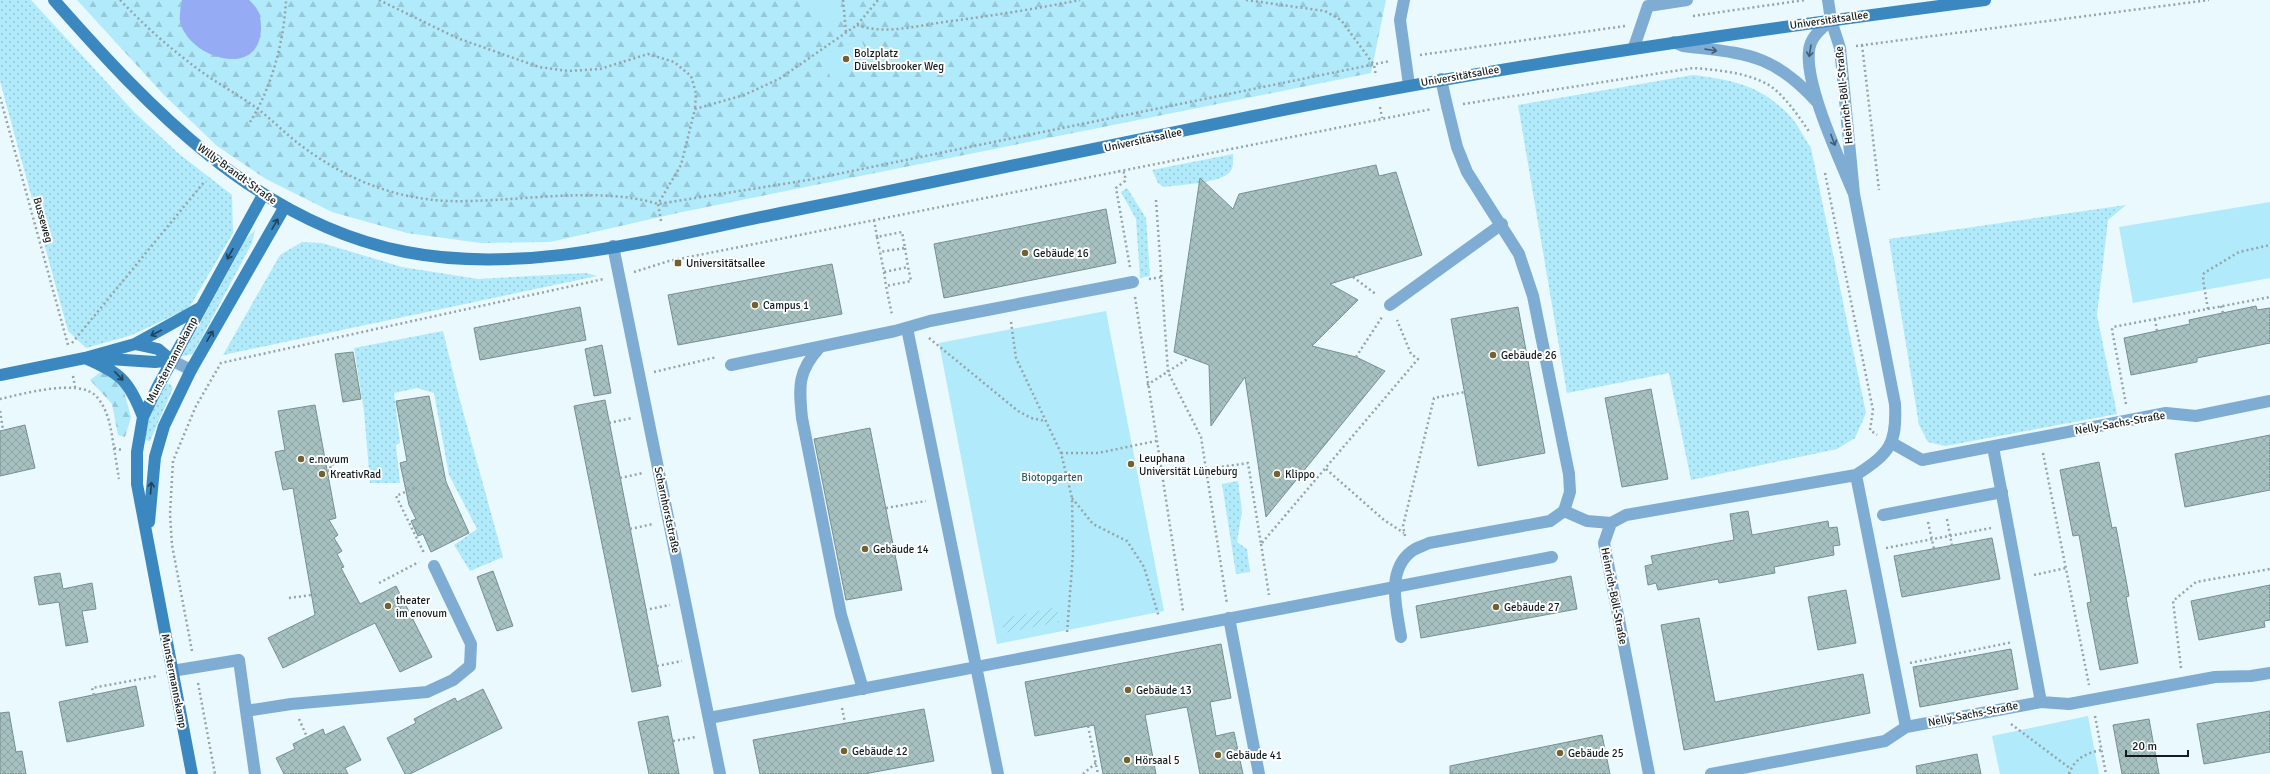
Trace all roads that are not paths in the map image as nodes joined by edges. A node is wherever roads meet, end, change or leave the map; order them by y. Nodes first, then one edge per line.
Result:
1 (54, 0) edge
2 (1404, 0) edge
3 (1687, 0) edge
4 (1828, 0) edge
5 (1985, 0) edge
6 (1655, 2) edge
7 (1831, 20) junction
8 (1673, 42) junction
9 (1634, 47) junction
10 (1441, 79) junction
11 (1409, 85) junction
12 (1818, 104) junction
13 (1854, 194) junction
14 (263, 195) junction
15 (284, 208) junction
16 (1502, 224) junction
17 (613, 246) junction
18 (1133, 282) dead end
19 (1390, 305) road end
20 (201, 307) junction
21 (905, 328) junction
22 (135, 344) junction
23 (820, 347) junction
24 (85, 358) junction
25 (171, 360) junction
26 (731, 365) road end
27 (191, 370) junction
28 (0, 375) edge
29 (2270, 401) edge
30 (143, 417) junction
31 (1892, 443) junction
32 (1993, 447) junction
33 (1856, 475) junction
34 (2002, 492) junction
35 (1564, 511) junction
36 (1884, 514) dead end
37 (1612, 523) junction
38 (147, 540) junction
39 (1552, 557) dead end
40 (434, 566) dead end
41 (1394, 586) junction
42 (1229, 618) junction
43 (1401, 637) dead end
44 (976, 667) junction
45 (172, 672) junction
46 (2270, 673) edge
47 (863, 689) junction
48 (2040, 702) junction
49 (246, 711) junction
50 (709, 718) junction
51 (1906, 727) junction
52 (192, 774) edge
53 (254, 774) edge
54 (720, 774) edge
55 (998, 774) edge
56 (1259, 774) edge
57 (1649, 774) edge
58 (1711, 774) edge

1 - 14 main road, Willy-Brandt-Straße
2 - 11 street
3 - 6 street
4 - 7 street
5 - 7 main road, Universitätsallee
6 - 9 street
7 - 8 main road, Universitätsallee
7 -> 12 street, Heinrich-Böll-Straße
7 - 13 street, Heinrich-Böll-Straße
8 - 9 main road, Universitätsallee
8 -> 12 street, Universitätsallee
9 - 10 main road, Universitätsallee
10 - 11 main road, Universitätsallee
10 - 16 street
11 - 17 main road, Universitätsallee
12 -> 13 street, Heinrich-Böll-Straße
13 - 31 street, Heinrich-Böll-Straße
14 - 15 main road, Willy-Brandt-Straße
14 -> 20 main road, Munstermannskamp
15 - 17 main road, Willy-Brandt-Straße
27 -> 15 main road, Munstermannskamp
16 - 19 street
16 - 35 street
17 - 50 street, Scharnhorststraße
18 - 21 street
20 -> 22 main road
20 - 25 main road, Munstermannskamp
21 - 23 street
21 - 44 street
22 - 24 main road
22 - 25 main road
23 - 26 street
23 - 47 street
24 - 25 main road
24 - 28 main road
24 -> 30 main road
25 - 27 street
25 - 30 main road, Munstermannskamp
38 -> 27 main road, Munstermannskamp
29 - 32 street, Nelly-Sachs-Straße
30 - 38 main road, Munstermannskamp
31 - 32 street, Nelly-Sachs-Straße
31 - 33 street, Heinrich-Böll-Straße
32 - 34 street
33 - 37 street, Heinrich-Böll-Straße
33 - 51 street
34 - 36 street
34 - 48 street
35 - 37 street
35 - 41 street
37 - 57 street, Heinrich-Böll-Straße
38 - 45 main road, Munstermannskamp
39 - 41 street
40 - 49 street
41 - 42 street
41 - 43 street
42 - 44 street
42 - 56 street
44 - 47 street
44 - 55 street
45 - 49 street
45 - 52 main road, Munstermannskamp
46 - 48 street, Nelly-Sachs-Straße
47 - 50 street
48 - 51 street, Nelly-Sachs-Straße
49 - 53 street
50 - 54 street, Scharnhorststraße
51 - 58 street

